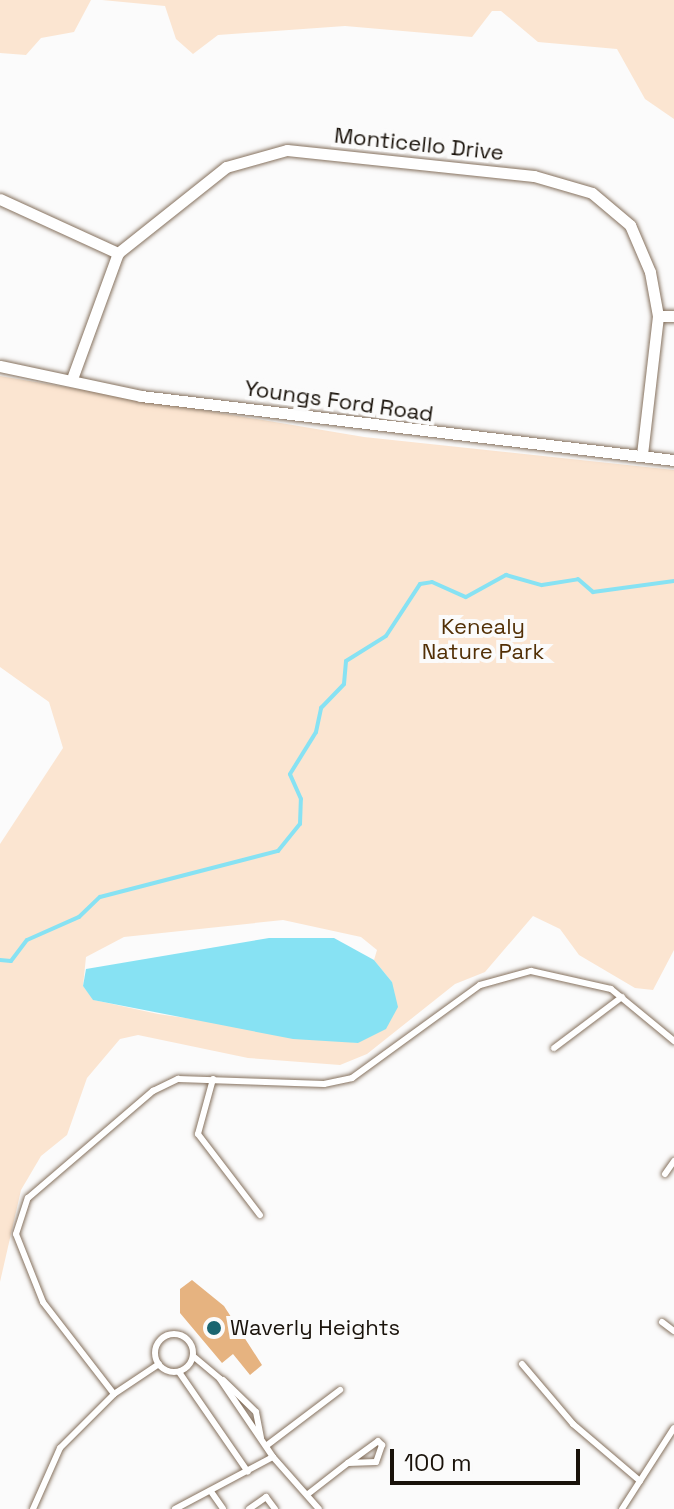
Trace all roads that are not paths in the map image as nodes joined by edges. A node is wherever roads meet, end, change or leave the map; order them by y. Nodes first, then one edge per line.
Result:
1 (0, 199) edge
2 (118, 253) junction
3 (658, 316) junction
4 (674, 316) edge
5 (0, 366) edge
6 (73, 376) junction
7 (642, 455) junction
8 (674, 460) edge
9 (622, 997) junction
10 (674, 1041) edge
11 (554, 1048) dead end
12 (213, 1079) junction
13 (674, 1161) edge
14 (665, 1174) dead end
15 (260, 1215) dead end
16 (662, 1322) dead end
17 (674, 1331) edge
18 (193, 1356) junction
19 (159, 1364) junction
20 (522, 1364) dead end
21 (179, 1372) junction
22 (220, 1379) junction
23 (340, 1390) dead end
24 (114, 1394) junction
25 (674, 1428) edge
26 (671, 1437) edge
27 (261, 1439) junction
28 (266, 1446) junction
29 (273, 1457) junction
30 (348, 1463) junction
31 (248, 1472) junction
32 (640, 1481) junction
33 (212, 1493) junction
34 (308, 1494) junction
35 (33, 1509) edge
36 (175, 1509) edge
37 (223, 1509) edge
38 (249, 1509) edge
39 (275, 1509) edge
40 (319, 1509) edge
41 (622, 1509) edge

1 - 2 street
2 - 3 street, Monticello Drive
2 - 6 street
3 - 4 street
3 - 7 street, Monticello Drive
5 - 6 street, Youngs Ford Road
6 - 7 street, Youngs Ford Road
7 - 8 street, Youngs Ford Road
9 - 10 lane
9 - 11 lane
9 - 12 lane
12 - 15 lane
12 - 24 lane
13 - 14 lane
16 - 17 lane
18 - 19 lane
18 - 21 lane
18 - 22 lane
19 - 21 lane
19 - 24 lane
20 - 32 lane
21 - 31 lane
22 - 27 lane
22 - 27 lane
23 - 28 lane
24 - 35 lane
25 - 26 lane
26 - 32 lane
27 - 28 lane
28 - 29 lane
29 - 31 lane
29 - 34 lane
30 - 30 lane
30 - 34 lane
31 - 33 lane
32 - 41 lane
33 - 36 lane
33 - 37 lane
34 - 40 lane
38 - 39 lane

